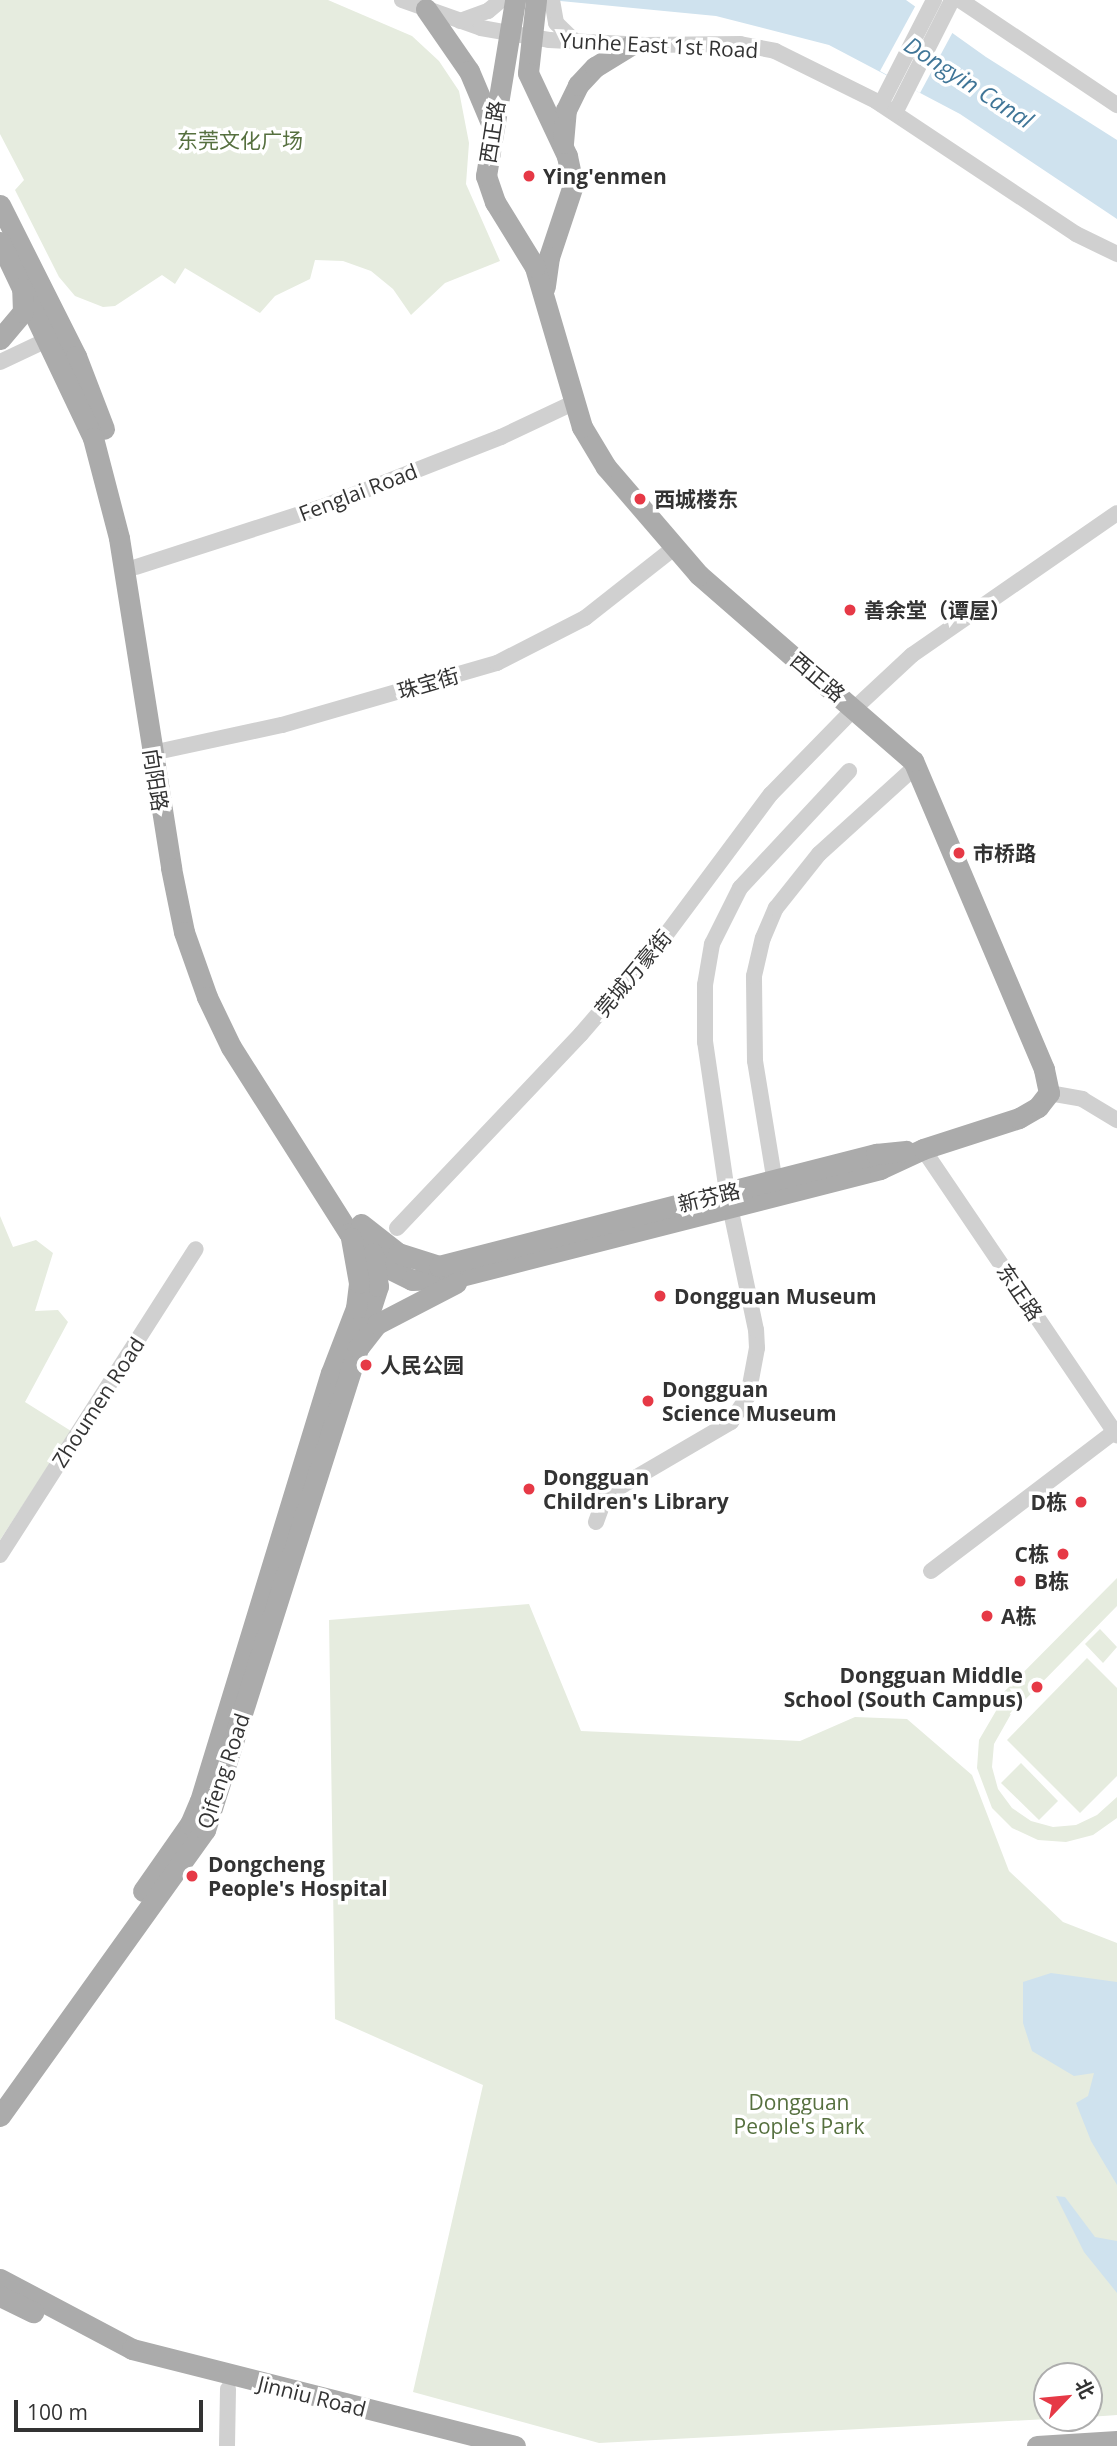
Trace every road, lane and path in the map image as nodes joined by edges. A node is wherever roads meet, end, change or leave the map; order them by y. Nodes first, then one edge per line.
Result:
1 (402, 0) edge
2 (948, 1) edge
3 (530, 2) edge
4 (426, 9) junction
5 (460, 21) junction
6 (520, 35) junction
7 (577, 43) junction
8 (631, 45) junction
9 (1117, 105) edge
10 (888, 108) junction
11 (492, 125) junction
12 (562, 145) junction
13 (0, 205) edge
14 (0, 242) edge
15 (1117, 254) edge
16 (545, 292) junction
17 (32, 293) junction
18 (52, 327) junction
19 (0, 339) edge
20 (0, 362) edge
21 (575, 402) junction
22 (1117, 513) edge
23 (674, 548) junction
24 (136, 567) junction
25 (855, 708) junction
26 (158, 752) junction
27 (916, 766) junction
28 (849, 771) dead end
29 (1049, 1093) junction
30 (1117, 1120) edge
31 (923, 1149) junction
32 (776, 1188) junction
33 (729, 1200) junction
34 (355, 1228) junction
35 (397, 1228) dead end
36 (196, 1249) dead end
37 (499, 1259) junction
38 (376, 1262) junction
39 (478, 1272) junction
40 (439, 1280) junction
41 (370, 1316) junction
42 (348, 1343) junction
43 (339, 1375) junction
44 (1116, 1434) edge
45 (596, 1522) dead end
46 (0, 1555) edge
47 (931, 1572) dead end
48 (0, 2092) edge
49 (0, 2116) edge
50 (0, 2279) edge
51 (0, 2296) edge
52 (228, 2389) junction
53 (1108, 2443) edge
54 (227, 2446) edge
55 (457, 2446) edge
56 (515, 2446) edge
57 (1037, 2446) edge

1 - 4 street, Yunhe East 1st Road
2 - 9 street
2 - 10 street
3 - 5 street
3 - 6 main road, 西正路
3 - 7 street
4 - 5 street, Yunhe East 1st Road
4 - 11 main road
5 - 6 street, Yunhe East 1st Road
6 - 7 street, Yunhe East 1st Road
6 - 11 main road, 西正路
6 - 12 main road, 西正路
7 - 8 street, Yunhe East 1st Road
8 - 10 street, Yunhe East 1st Road
8 - 12 main road
10 - 15 street, Yunhe East 1st Road
11 - 16 main road, 西正路
12 - 16 main road, 西正路
13 - 17 main road
14 - 17 main road
16 - 21 main road, 西正路
17 - 18 main road, 向阳路
17 - 19 main road
18 - 19 street
18 - 20 street
18 - 24 main road, 向阳路
18 - 26 main road, 向阳路
21 - 23 main road, 西正路
21 - 24 street, Fenglai Road
22 - 25 street, 莞城万豪街
23 - 25 main road, 西正路
23 - 26 street, 珠宝街
24 - 26 main road, 向阳路
25 - 27 main road, 西正路
25 - 35 street, 莞城万豪街
26 - 34 main road, 向阳路
27 - 29 main road, 西正路
27 - 32 street
28 - 33 street
29 - 30 street
29 - 31 main road, 新芬路
31 - 32 main road, 新芬路
31 - 44 street, 东正路
32 - 33 main road, 新芬路
33 - 37 main road, 新芬路
33 - 45 street
34 - 37 main road
34 - 38 main road
34 - 42 main road
36 - 46 street, Zhoumen Road
37 - 39 main road
37 - 40 main road
38 - 40 main road
38 - 41 main road
39 - 40 main road
39 - 42 main road
40 - 41 main road
41 - 42 main road
42 - 43 main road
43 - 48 main road, Qifeng Road
43 - 49 main road, Qifeng Road
44 - 47 street
50 - 56 main road, Jinniu Road
51 - 52 main road
52 - 54 street
52 - 55 main road
53 - 57 main road

